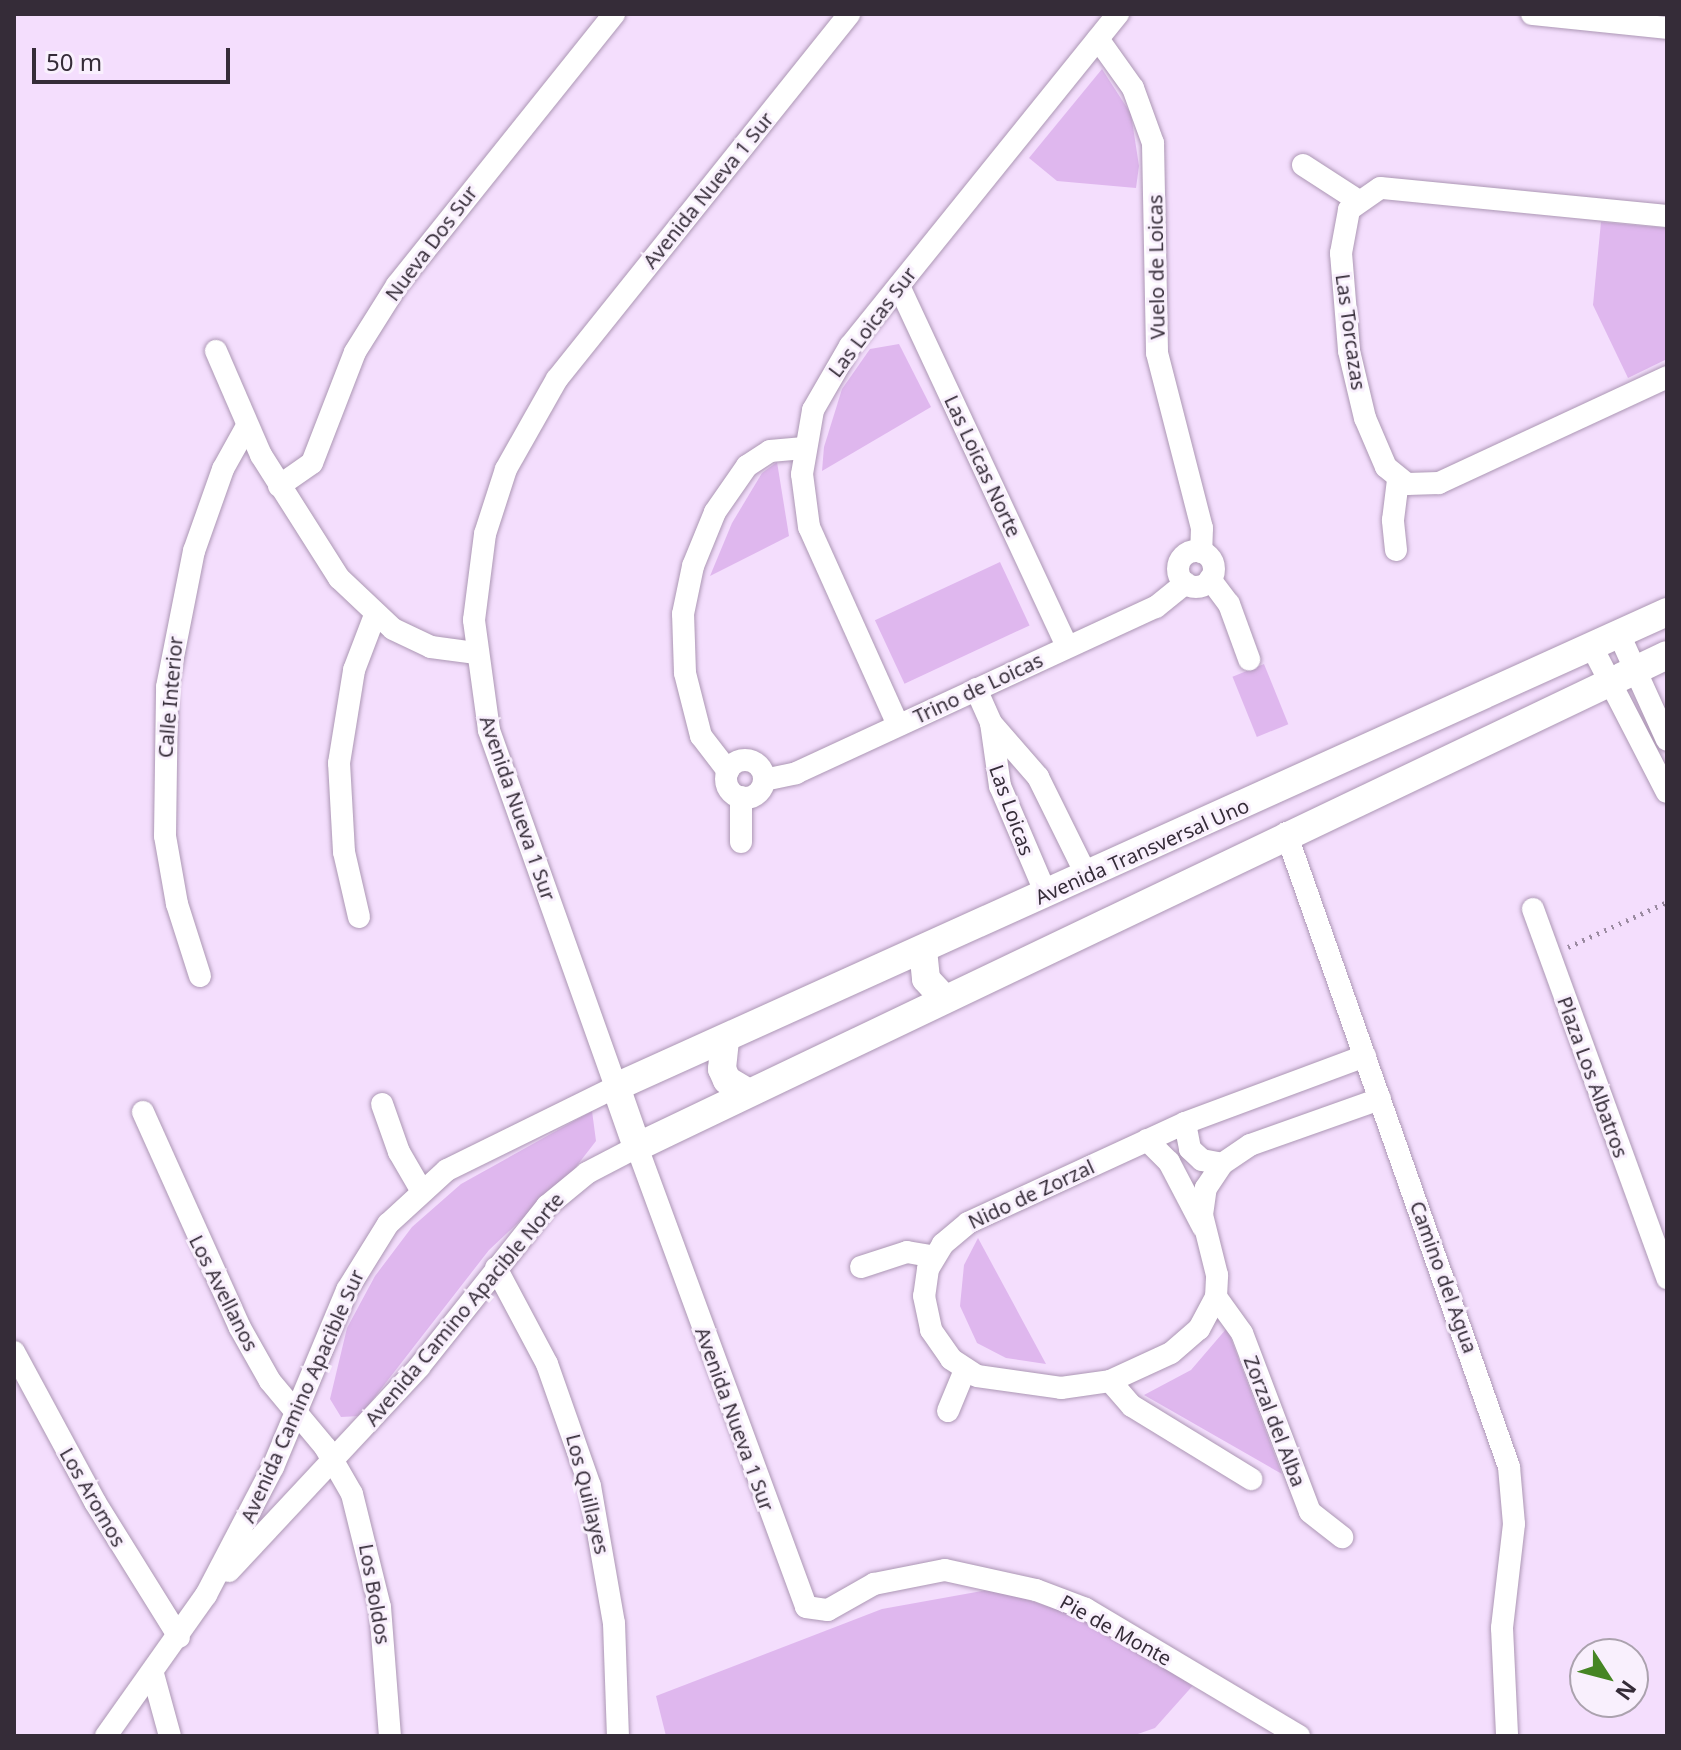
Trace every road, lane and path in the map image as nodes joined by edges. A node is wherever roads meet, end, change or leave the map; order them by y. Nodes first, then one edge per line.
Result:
1 (614, 14) edge
2 (849, 14) edge
3 (1118, 14) edge
4 (1532, 14) edge
5 (1667, 28) edge
6 (1098, 39) junction
7 (1303, 165) dead end
8 (1357, 200) junction
9 (1667, 216) edge
10 (899, 286) junction
11 (216, 351) dead end
12 (1667, 377) edge
13 (247, 426) junction
14 (804, 448) junction
15 (1398, 480) junction
16 (279, 486) junction
17 (1396, 550) dead end
18 (1201, 552) junction
19 (1210, 579) junction
20 (1186, 583) junction
21 (1667, 612) edge
22 (375, 615) junction
23 (1619, 634) junction
24 (1067, 647) junction
25 (1592, 647) junction
26 (475, 653) junction
27 (1667, 655) edge
28 (1249, 659) dead end
29 (1622, 676) junction
30 (976, 689) junction
31 (991, 723) junction
32 (898, 725) junction
33 (1667, 740) edge
34 (728, 771) junction
35 (764, 780) junction
36 (1667, 792) edge
37 (741, 797) junction
38 (1286, 833) junction
39 (741, 842) dead end
40 (1149, 847) junction
41 (1087, 876) junction
42 (1169, 893) junction
43 (1046, 894) junction
44 (1667, 902) edge
45 (1533, 909) dead end
46 (359, 917) dead end
47 (923, 950) junction
48 (1549, 956) junction
49 (200, 976) dead end
50 (944, 998) junction
51 (725, 1040) junction
52 (1365, 1056) junction
53 (616, 1087) junction
54 (747, 1092) junction
55 (1380, 1099) junction
56 (382, 1104) dead end
57 (143, 1112) dead end
58 (1185, 1123) junction
59 (1147, 1140) junction
60 (637, 1147) junction
61 (1222, 1164) junction
62 (421, 1190) junction
63 (1204, 1228) junction
64 (1662, 1243) edge
65 (934, 1257) junction
66 (861, 1267) dead end
67 (496, 1268) junction
68 (1667, 1278) edge
69 (1216, 1297) junction
70 (14, 1352) edge
71 (965, 1370) junction
72 (1110, 1381) junction
73 (948, 1411) dead end
74 (296, 1416) junction
75 (333, 1459) junction
76 (1251, 1479) dead end
77 (1342, 1537) dead end
78 (206, 1595) junction
79 (828, 1610) joint
80 (179, 1637) junction
81 (153, 1674) junction
82 (106, 1736) edge
83 (170, 1736) edge
84 (390, 1736) edge
85 (618, 1736) edge
86 (1299, 1736) edge
87 (1507, 1736) edge

1 - 16 street, Nueva Dos Sur
2 - 26 street, Avenida Nueva 1 Sur
3 - 6 street, Las Loicas Sur
4 - 5 street
6 - 10 street, Las Loicas Sur
6 - 18 street, Vuelo de Loicas
7 - 8 street
8 - 9 street
8 - 15 street, Las Torcazas
10 - 14 street, Las Loicas Sur
10 - 24 street, Las Loicas Norte
11 - 13 street
12 - 15 street
13 - 16 street
13 - 49 street, Calle Interior
14 - 32 street, Las Loicas Sur
14 - 34 street
15 - 17 street
16 - 22 street
18 - 19 street, Vuelo de Loicas
18 - 20 street
19 - 20 street
19 - 28 street, Vuelo de Loicas
20 - 24 street, Trino de Loicas
21 - 23 street, Avenida Transversal Uno
22 - 26 street
22 - 46 street
23 - 25 street, Avenida Transversal Uno
23 - 29 street
24 - 30 street, Trino de Loicas
25 - 29 street
25 - 40 street, Avenida Transversal Uno
26 - 53 street, Avenida Nueva 1 Sur
27 - 29 street
29 - 33 street
29 - 36 street
29 - 38 street
30 - 31 street, Las Loicas
30 - 32 street, Trino de Loicas
31 - 41 street, Las Loicas
31 - 43 street, Las Loicas
32 - 35 street, Trino de Loicas
34 - 35 street
34 - 37 street
35 - 37 street
37 - 39 street
38 - 42 street
38 - 52 street, Camino del Agua
40 - 41 street, Avenida Transversal Uno
40 - 42 street
41 - 43 street, Avenida Transversal Uno
42 - 50 street
43 - 47 street, Avenida Transversal Uno
44 - 48 path
45 - 48 street, Plaza Los Albatros
47 - 50 street
47 - 51 street, Avenida Transversal Uno
48 - 64 street, Plaza Los Albatros
50 - 54 street
51 - 53 street, Avenida Transversal Uno
51 - 54 street
52 - 55 street, Camino del Agua
52 - 58 street, Nido de Zorzal
53 - 60 street, Avenida Nueva 1 Sur
53 - 62 street, Avenida Camino Apacible Sur
54 - 60 street
55 - 61 street
55 - 87 street, Camino del Agua
56 - 62 street
57 - 74 street, Los Avellanos
58 - 59 street, Nido de Zorzal
58 - 61 street
59 - 63 street
59 - 65 street, Nido de Zorzal
60 - 67 street, Avenida Camino Apacible Norte
60 - 79 street, Avenida Nueva 1 Sur
61 - 63 street
62 - 74 street, Avenida Camino Apacible Sur
63 - 69 street
64 - 68 street, Plaza Los Albatros
65 - 66 street
65 - 71 street
67 - 75 street, Avenida Camino Apacible Norte
67 - 85 street, Los Quillayes
69 - 72 street
69 - 77 street, Zorzal del Alba
70 - 80 street, Los Aromos
71 - 72 street
71 - 73 street
72 - 76 street
74 - 75 street, Los Avellanos
74 - 78 street, Avenida Camino Apacible Sur
75 - 78 street, Avenida Camino Apacible Norte
75 - 84 street, Los Boldos
78 - 80 street
79 - 86 street, Pie de Monte
80 - 81 street
81 - 82 street
81 - 83 street

